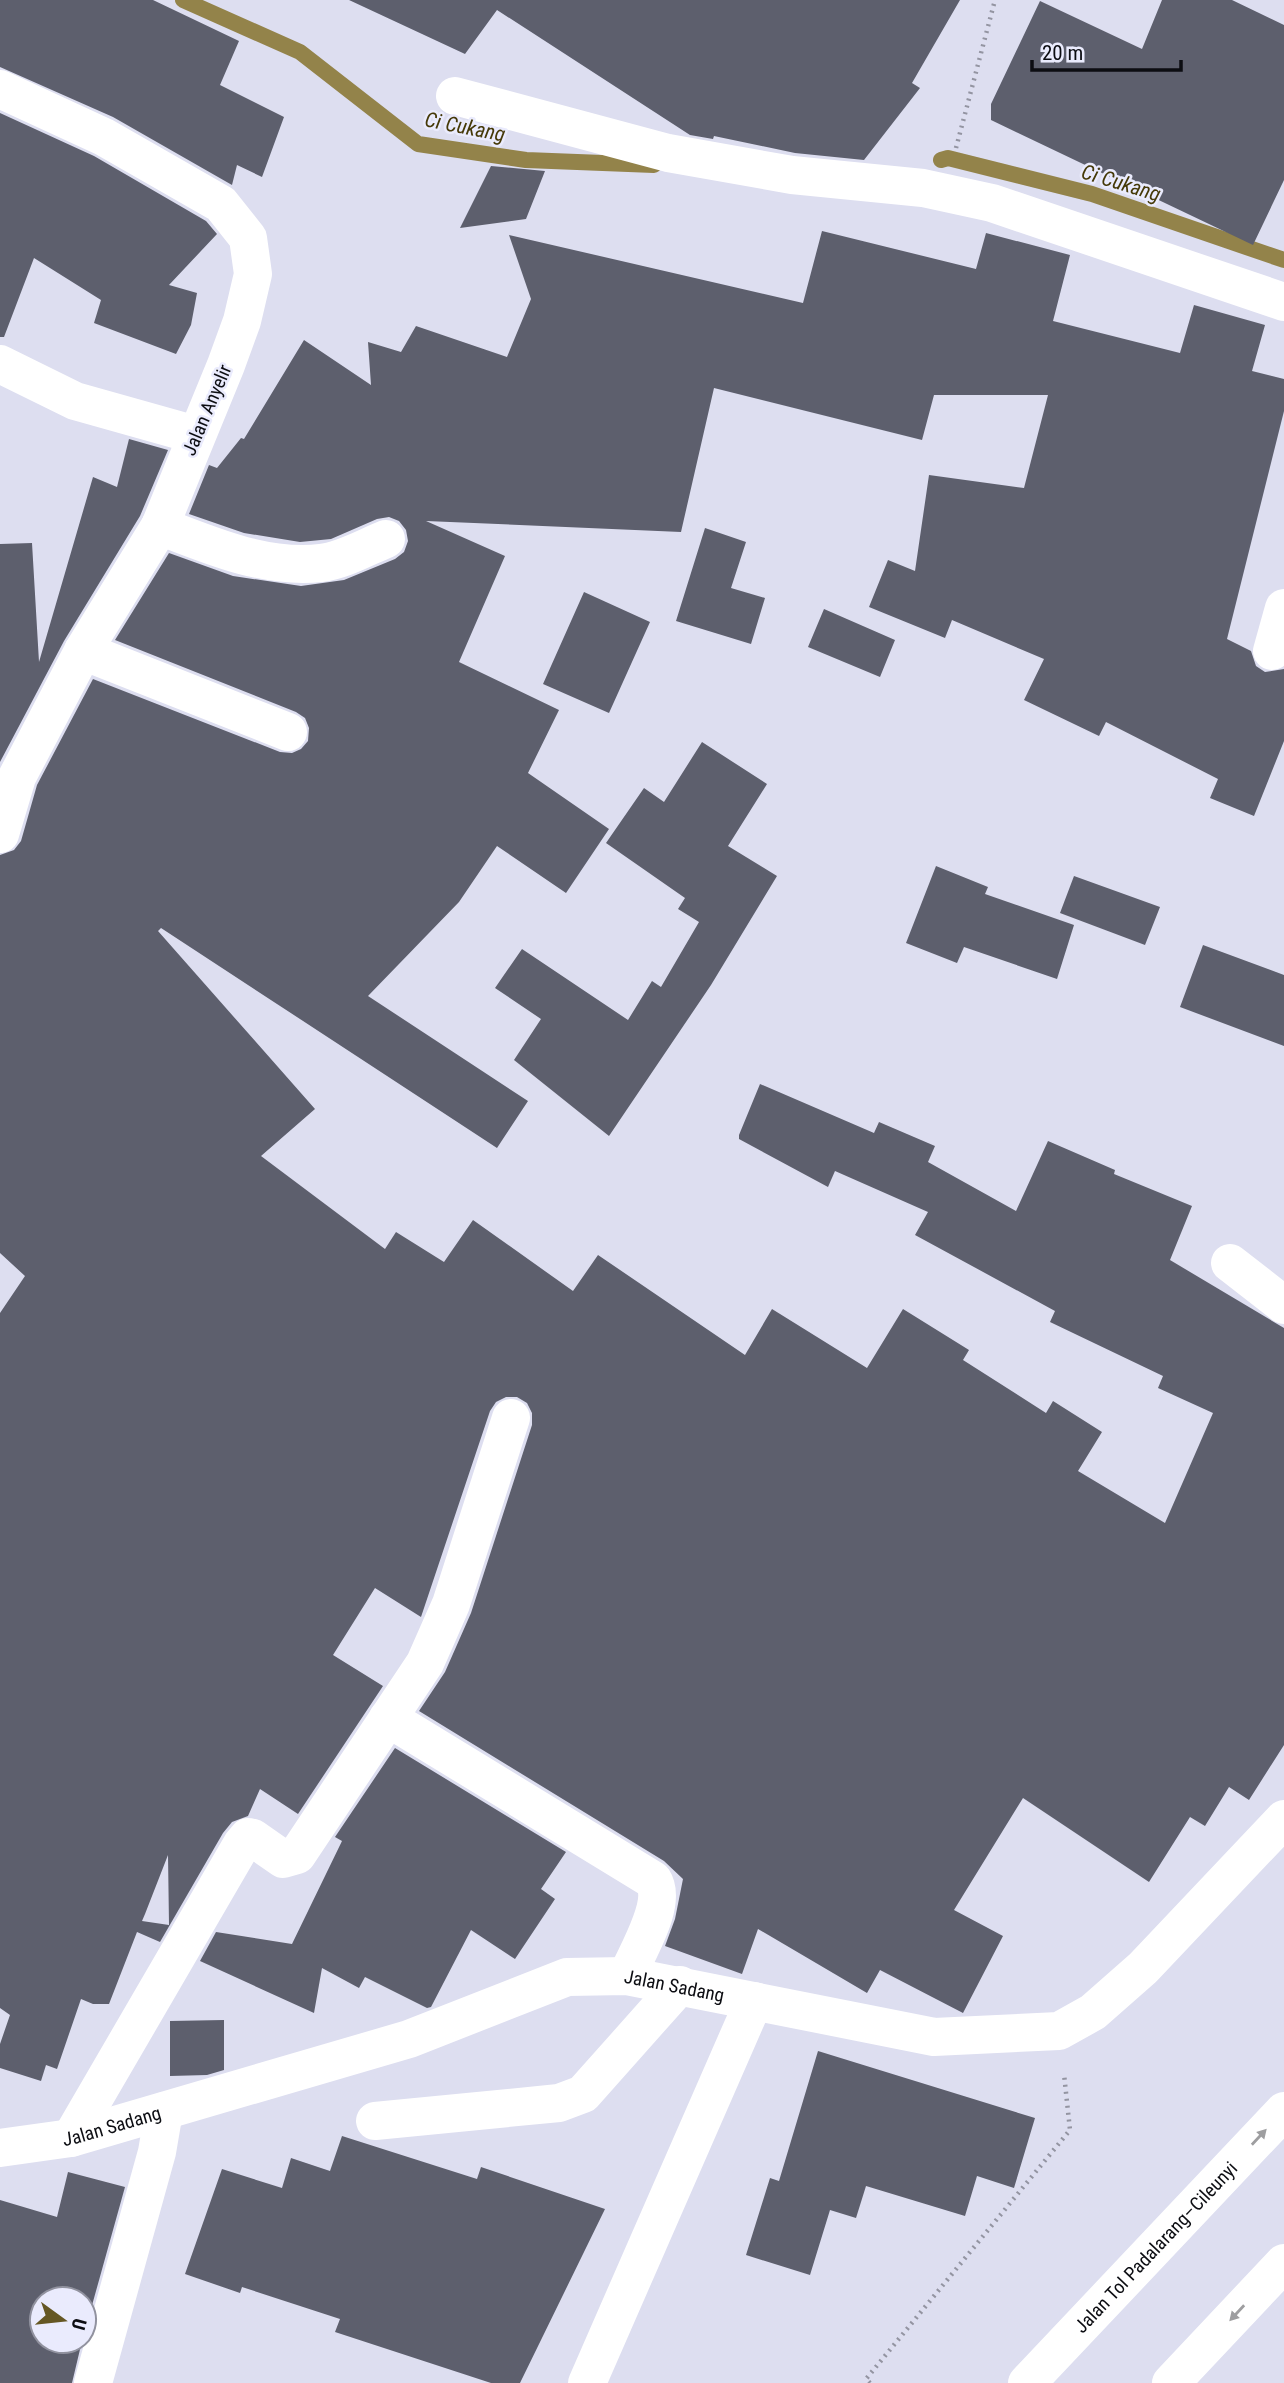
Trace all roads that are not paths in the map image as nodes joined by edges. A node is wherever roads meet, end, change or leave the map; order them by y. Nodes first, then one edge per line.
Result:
1 (0, 89) edge
2 (455, 96) dead end
3 (1284, 302) edge
4 (0, 364) edge
5 (0, 397) edge
6 (75, 401) junction
7 (196, 435) junction
8 (160, 526) junction
9 (386, 539) dead end
10 (1284, 608) edge
11 (83, 651) junction
12 (1272, 651) dead end
13 (288, 732) dead end
14 (0, 834) edge
15 (1230, 1263) dead end
16 (1284, 1305) edge
17 (511, 1418) dead end
18 (388, 1718) junction
19 (1284, 1819) edge
20 (627, 1976) junction
21 (680, 1985) junction
22 (754, 2001) junction
23 (1284, 2111) edge
24 (164, 2112) junction
25 (375, 2121) dead end
26 (71, 2138) junction
27 (0, 2148) edge
28 (1284, 2263) edge
29 (93, 2383) edge
30 (587, 2383) edge
31 (1027, 2383) edge
32 (1171, 2383) edge

1 - 7 main road, Jalan Anyelir
2 - 3 main road
4 - 6 main road
5 - 6 main road
6 - 7 main road
7 - 8 main road, Jalan Anyelir
8 - 9 main road
8 - 11 main road, Jalan Anyelir
10 - 12 main road
11 - 13 main road
11 - 14 main road, Jalan Anyelir
15 - 16 main road
17 - 18 main road
18 - 20 main road
18 - 26 main road
19 - 22 main road, Jalan Sadang
20 - 21 main road, Jalan Sadang
20 - 24 main road, Jalan Sadang
21 - 22 main road, Jalan Sadang
21 - 25 main road
22 - 30 main road
31 -> 23 main road, Jalan Tol Padalarang–Cileunyi
24 - 26 main road, Jalan Sadang
24 - 29 main road
26 - 27 main road, Jalan Sadang
28 -> 32 main road

